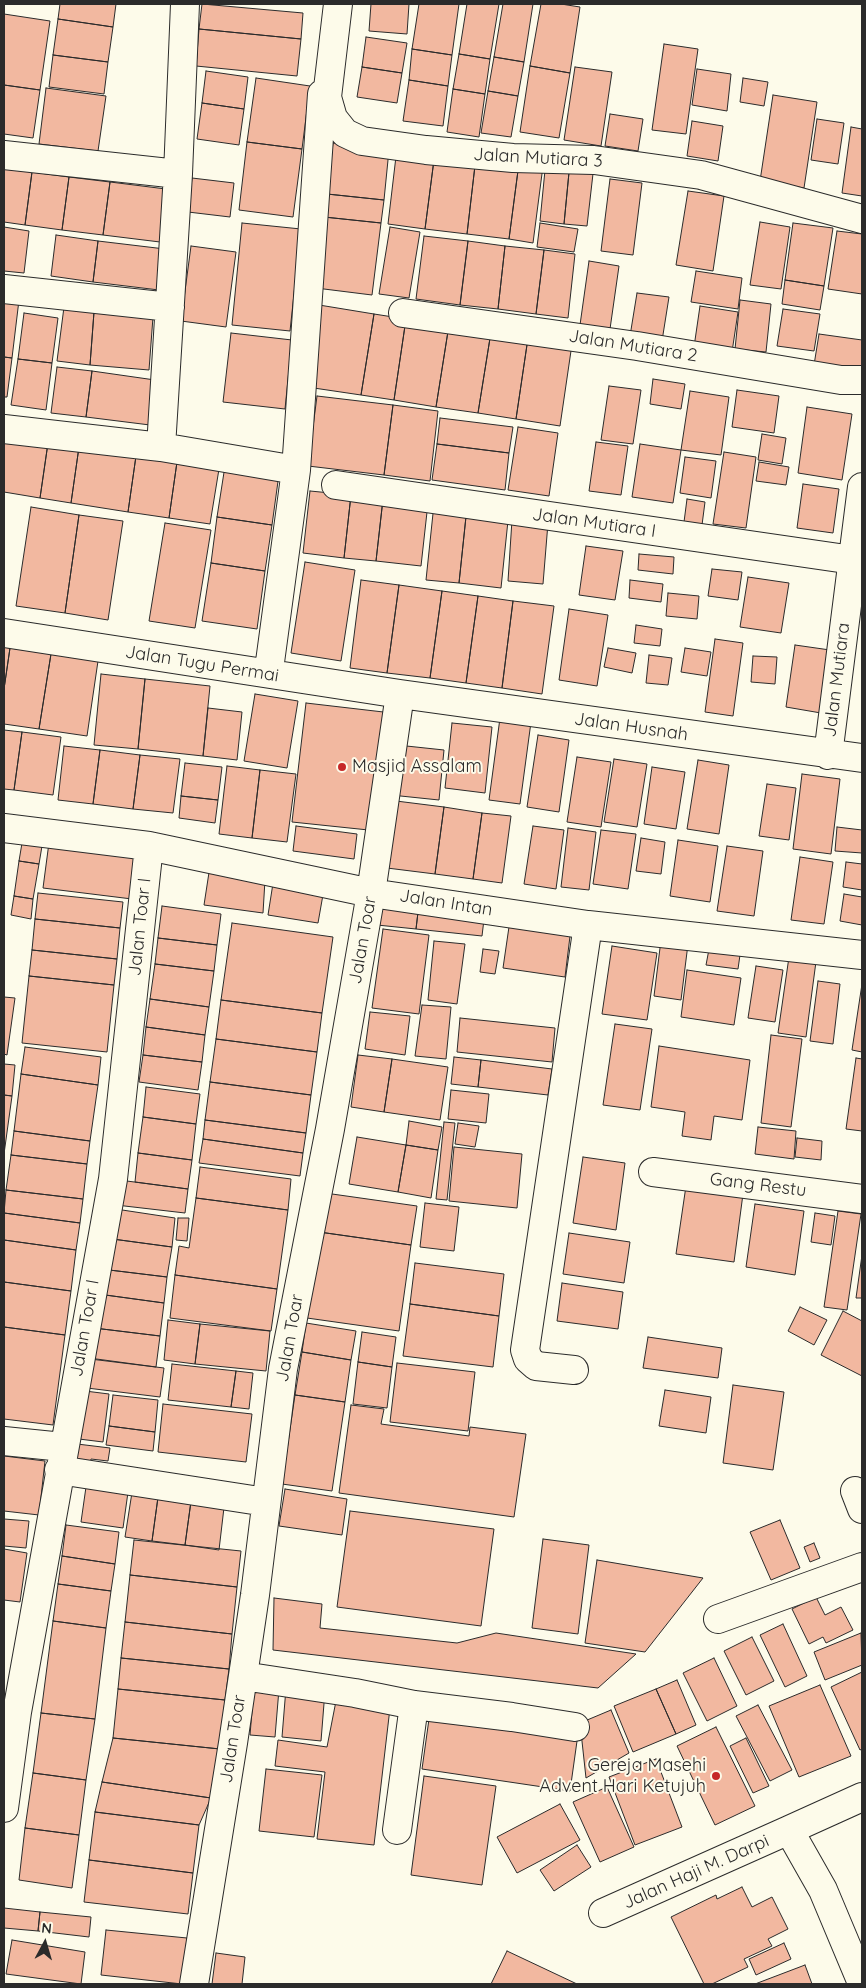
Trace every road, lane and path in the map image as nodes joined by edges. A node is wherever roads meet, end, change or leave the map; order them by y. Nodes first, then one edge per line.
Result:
1 (185, 4) edge
2 (326, 4) edge
3 (338, 4) edge
4 (4, 155) edge
5 (178, 174) junction
6 (862, 219) edge
7 (4, 289) edge
8 (170, 307) junction
9 (403, 313) dead end
10 (862, 380) edge
11 (4, 430) edge
12 (161, 447) junction
13 (296, 470) junction
14 (336, 485) dead end
15 (862, 487) edge
16 (852, 560) junction
17 (4, 633) edge
18 (270, 662) dead end
19 (400, 694) junction
20 (828, 754) junction
21 (862, 758) edge
22 (4, 828) edge
23 (149, 846) junction
24 (371, 892) junction
25 (588, 925) junction
26 (862, 955) edge
27 (653, 1172) dead end
28 (862, 1198) edge
29 (574, 1370) dead end
30 (4, 1441) edge
31 (61, 1459) junction
32 (266, 1502) junction
33 (862, 1567) edge
34 (718, 1619) dead end
35 (243, 1676) junction
36 (414, 1705) junction
37 (575, 1727) dead end
38 (862, 1797) edge
39 (4, 1808) edge
40 (397, 1830) dead end
41 (789, 1830) junction
42 (603, 1913) dead end
43 (862, 1983) edge
44 (194, 1984) edge

1 - 5 street
2 - 13 street
3 - 6 street, Jalan Mutiara 3
4 - 5 street
5 - 8 street
7 - 8 street
8 - 12 street
9 - 10 street, Jalan Mutiara 2
11 - 12 street
12 - 13 street
13 - 18 street
14 - 16 street, Jalan Mutiara I
15 - 16 street, Jalan Mutiara
16 - 20 street, Jalan Mutiara
17 - 19 street, Jalan Tugu Permai
19 - 20 street, Jalan Husnah
19 - 24 street, Jalan Toar
20 - 21 street, Jalan Husnah
22 - 23 street, Jalan Intan
23 - 24 street, Jalan Intan
23 - 31 street, Jalan Toar I
24 - 25 street, Jalan Intan
24 - 32 street, Jalan Toar
25 - 26 street, Jalan Intan
25 - 29 street
27 - 28 street, Gang Restu
30 - 31 street
31 - 32 street
31 - 39 street, Jalan Toar I
32 - 35 street, Jalan Toar
33 - 34 street
35 - 36 street
35 - 44 street, Jalan Toar
36 - 37 street
36 - 40 street
38 - 41 street, Jalan Haji M. Darpi
41 - 42 street, Jalan Haji M. Darpi
41 - 43 street, Jalan Haji M. Darpi

